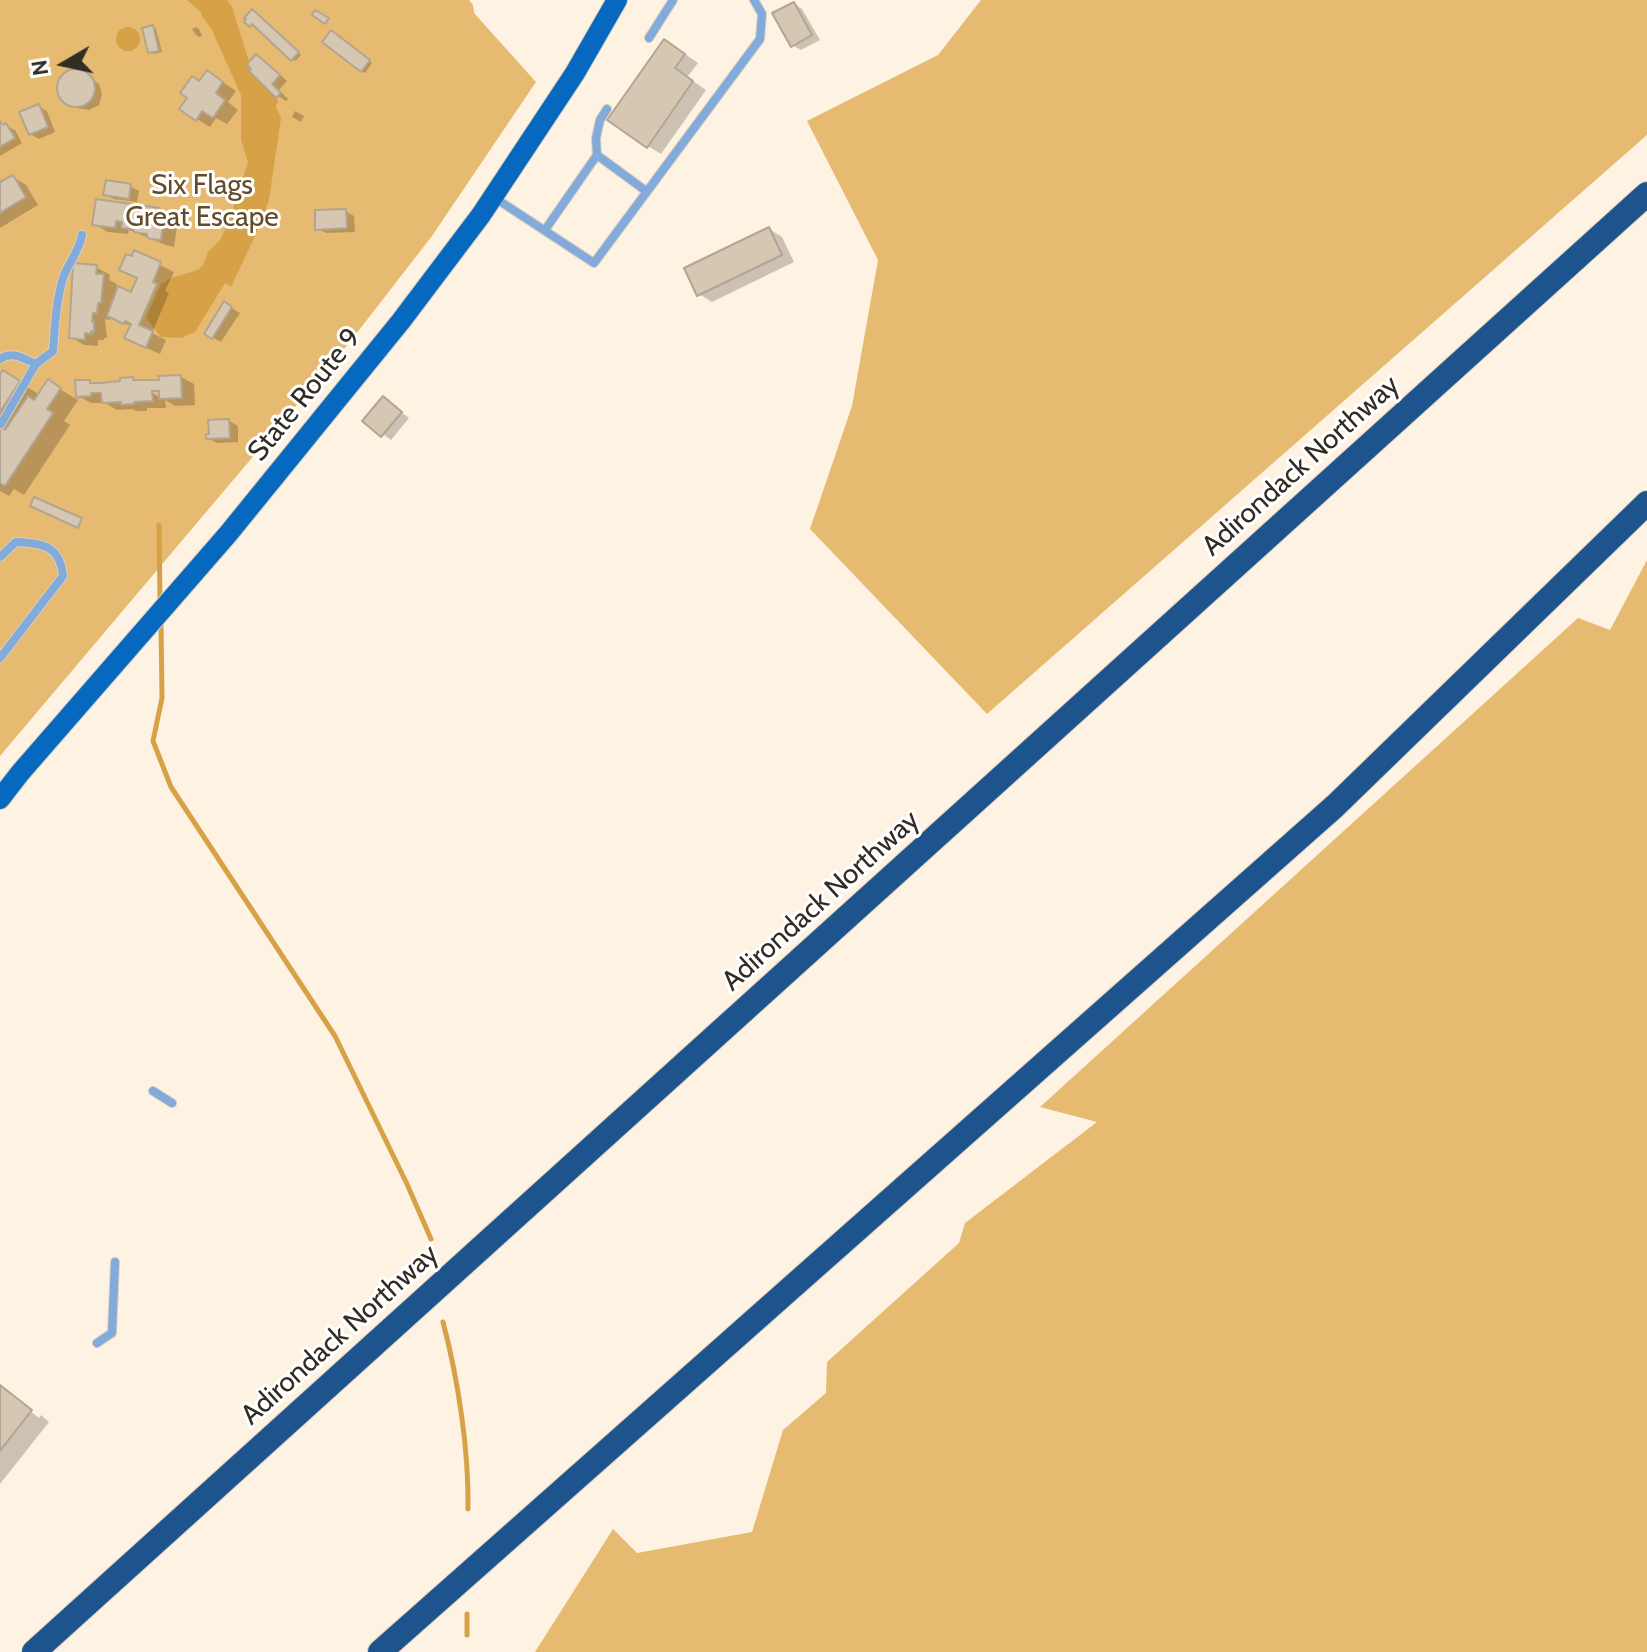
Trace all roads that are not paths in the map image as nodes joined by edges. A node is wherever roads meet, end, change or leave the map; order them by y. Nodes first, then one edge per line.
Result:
1 (617, 0) edge
2 (673, 0) edge
3 (754, 0) edge
4 (649, 38) dead end
5 (607, 109) dead end
6 (597, 155) junction
7 (646, 191) junction
8 (1647, 194) edge
9 (493, 197) junction
10 (545, 230) junction
11 (82, 235) dead end
12 (53, 351) junction
13 (65, 355) dead end
14 (0, 359) edge
15 (36, 364) junction
16 (1, 424) edge
17 (1647, 503) edge
18 (0, 557) edge
19 (0, 658) edge
20 (0, 799) edge
21 (153, 1091) dead end
22 (172, 1103) dead end
23 (115, 1262) dead end
24 (97, 1343) dead end
25 (34, 1652) edge
26 (380, 1652) edge

1 - 9 main road, State Route 9
2 - 4 lane
3 - 7 lane
5 - 6 lane
6 - 7 lane
6 - 10 lane
7 - 10 lane
8 - 25 highway, Adirondack Northway
9 - 10 lane
9 - 20 main road, State Route 9
11 - 12 lane
12 - 13 lane
12 - 15 lane
14 - 15 lane
15 - 16 lane
17 - 26 highway
18 - 19 lane
21 - 22 lane
23 - 24 lane

